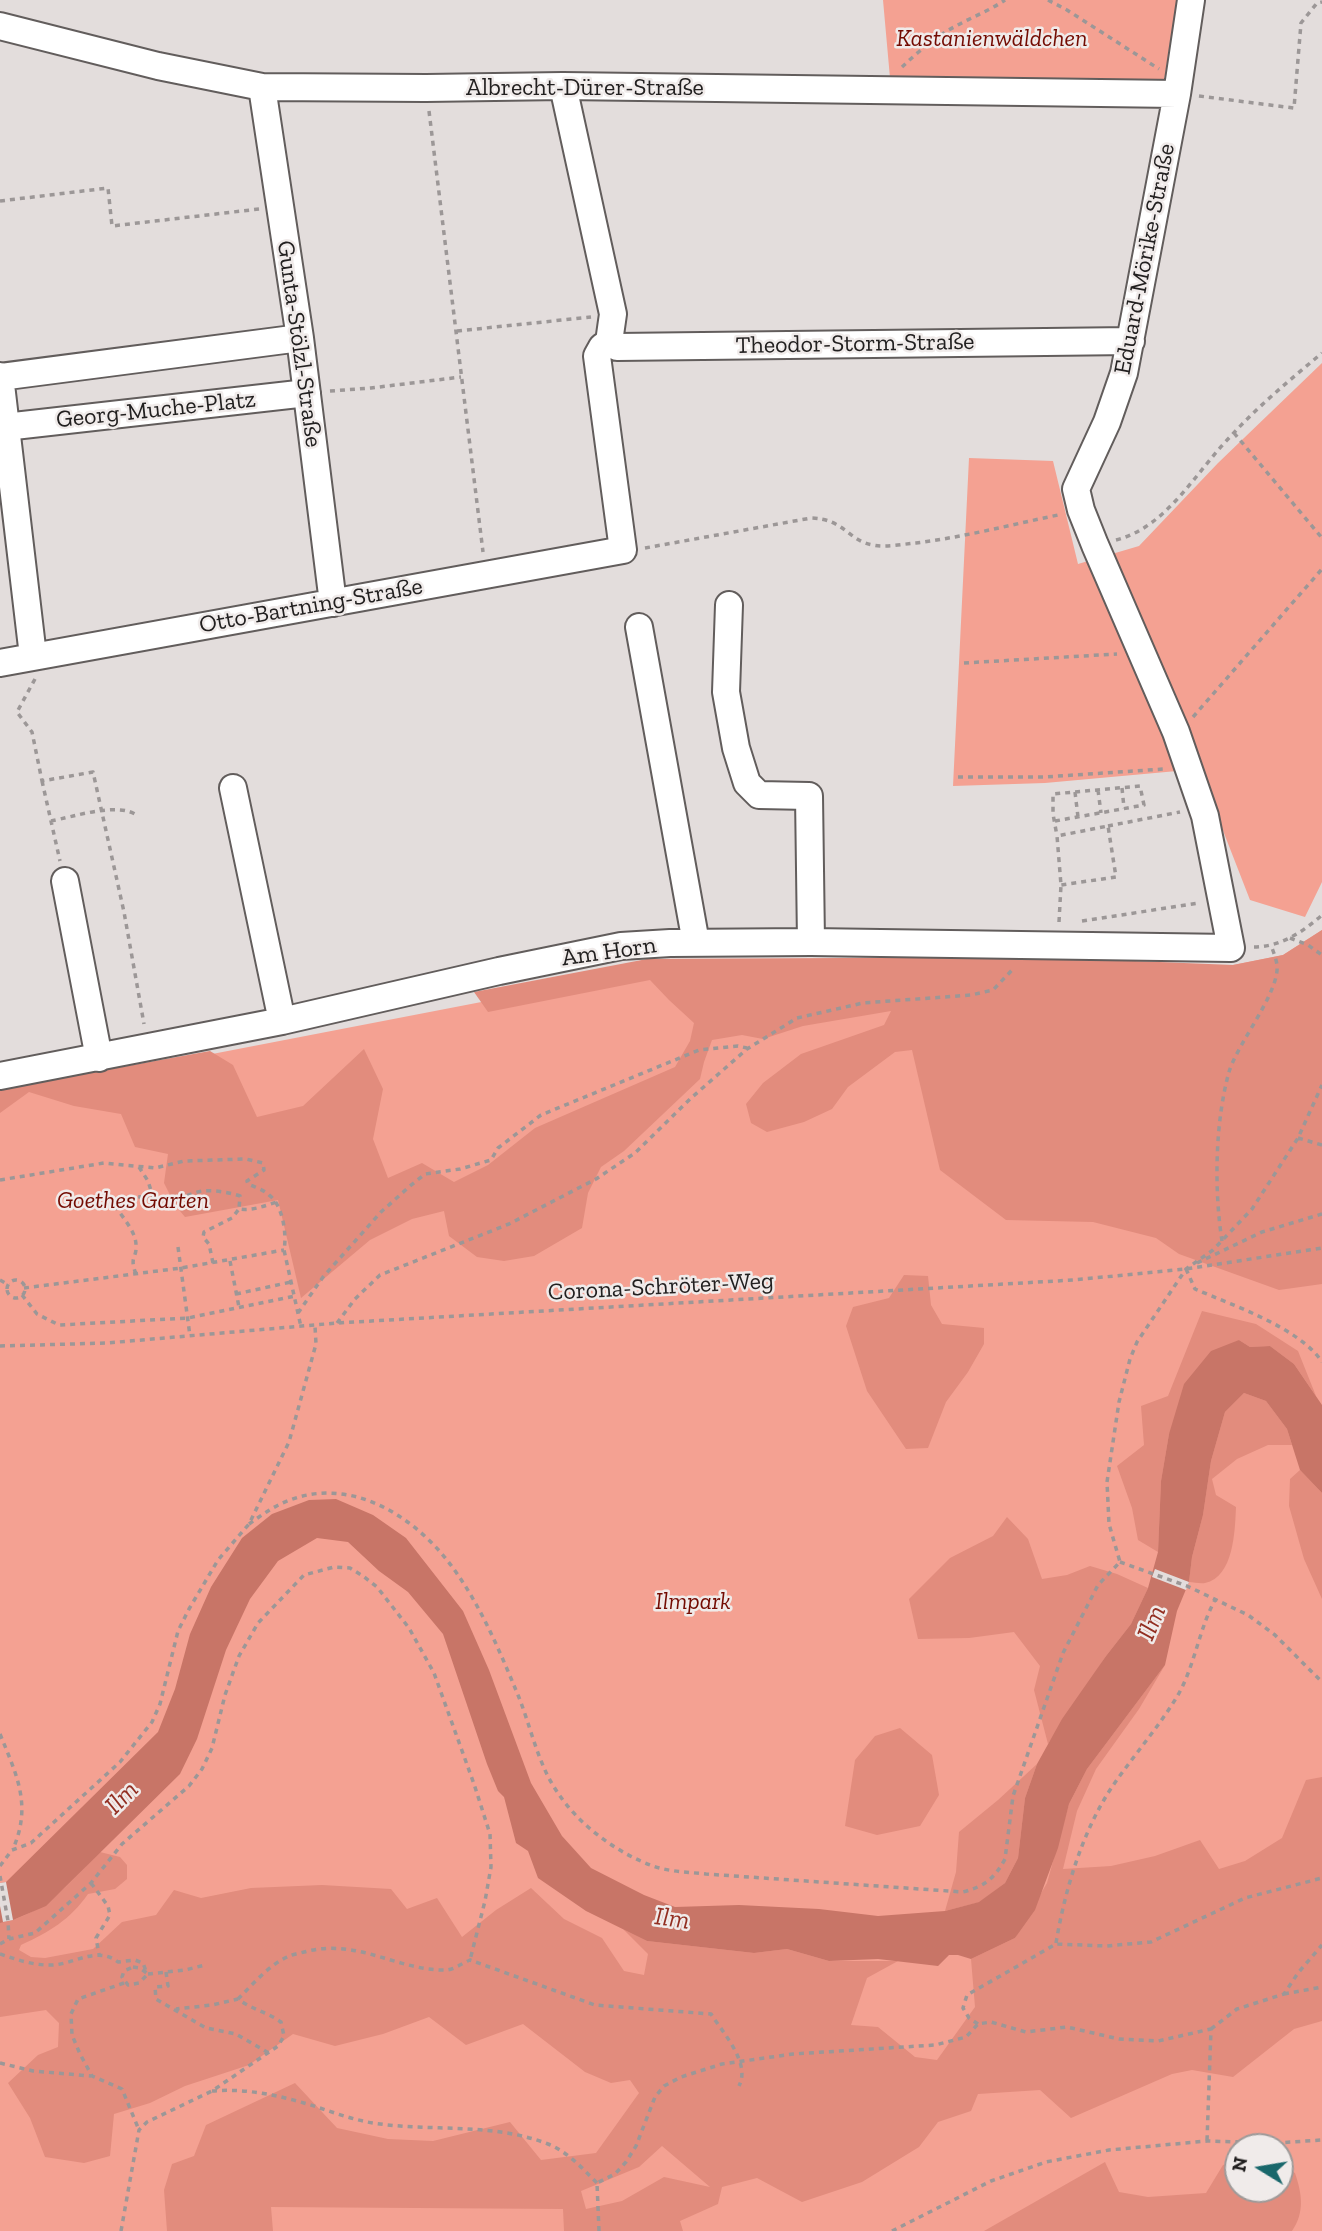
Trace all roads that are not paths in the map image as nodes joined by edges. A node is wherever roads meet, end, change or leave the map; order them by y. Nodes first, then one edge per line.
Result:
1 (1191, 0) edge
2 (0, 26) edge
3 (563, 86) junction
4 (262, 87) junction
5 (1177, 93) junction
6 (300, 338) junction
7 (1131, 341) junction
8 (609, 342) junction
9 (0, 376) edge
10 (307, 393) junction
11 (5, 427) junction
12 (333, 603) junction
13 (729, 605) dead end
14 (639, 627) dead end
15 (33, 656) junction
16 (0, 663) edge
17 (233, 788) dead end
18 (65, 881) road end
19 (811, 942) junction
20 (696, 943) junction
21 (1231, 948) joint
22 (282, 1021) junction
23 (99, 1058) junction
24 (0, 1076) edge

1 - 5 street, Eduard-Mörike-Straße
2 - 4 street, Albrecht-Dürer-Straße
3 - 4 street, Albrecht-Dürer-Straße
3 - 5 street, Albrecht-Dürer-Straße
3 - 8 street
4 - 6 street, Gunta-Stölzl-Straße
5 - 7 street, Eduard-Mörike-Straße
6 - 9 street, Georg-Muche-Platz
6 - 10 street, Gunta-Stölzl-Straße
7 - 8 street, Theodor-Storm-Straße
7 - 21 street, Eduard-Mörike-Straße
8 - 12 street, Otto-Bartning-Straße
9 - 11 street
10 - 11 street, Georg-Muche-Platz
10 - 12 street, Gunta-Stölzl-Straße
11 - 15 street
12 - 15 street, Otto-Bartning-Straße
13 - 19 street
14 - 20 street
15 - 16 street, Otto-Bartning-Straße
17 - 22 street
18 - 23 street
19 - 20 street, Am Horn
19 - 21 street, Am Horn
20 - 22 street, Am Horn
22 - 23 street, Am Horn
23 - 24 street, Am Horn

